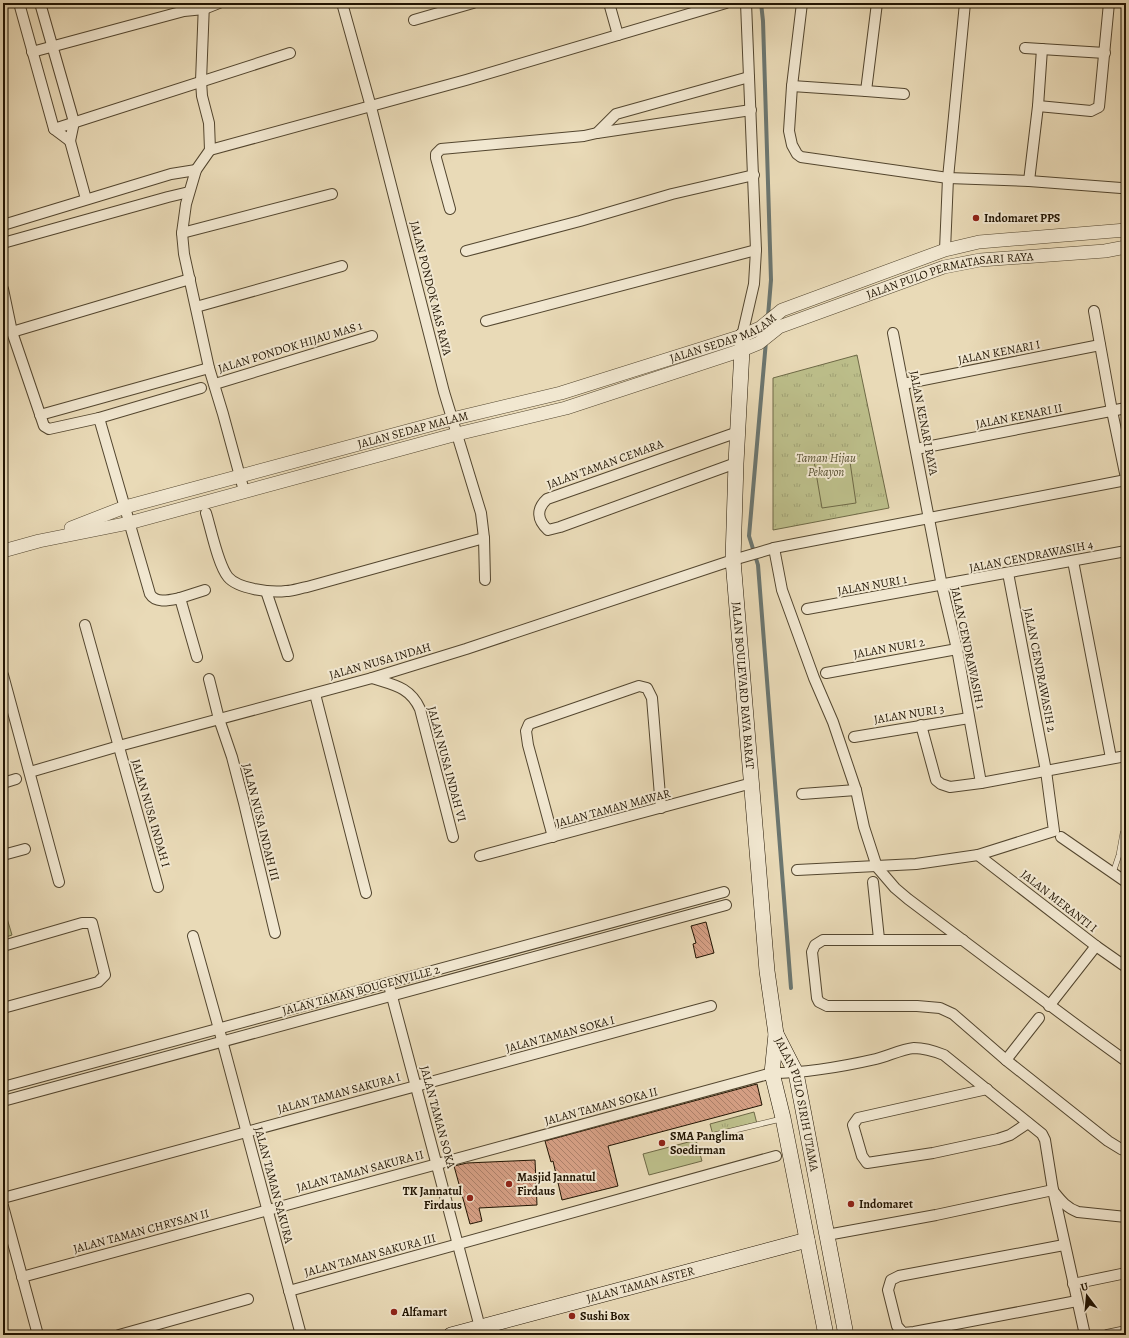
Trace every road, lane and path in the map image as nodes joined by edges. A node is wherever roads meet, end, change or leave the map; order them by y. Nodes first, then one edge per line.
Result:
1 (19, 3) edge
2 (40, 3) edge
3 (219, 3) edge
4 (342, 3) edge
5 (473, 3) edge
6 (609, 3) edge
7 (726, 3) edge
8 (746, 3) edge
9 (802, 3) edge
10 (877, 3) edge
11 (965, 3) edge
12 (1109, 3) edge
13 (204, 6) edge
14 (414, 20) dead end
15 (618, 35) junction
16 (53, 47) junction
17 (1025, 48) dead end
18 (1042, 49) junction
19 (32, 52) junction
20 (290, 53) dead end
21 (1105, 53) junction
22 (749, 77) junction
23 (200, 81) junction
24 (792, 86) junction
25 (866, 91) junction
26 (904, 94) dead end
27 (1038, 106) junction
28 (371, 107) junction
29 (751, 110) junction
30 (74, 122) junction
31 (54, 129) junction
32 (597, 133) junction
33 (70, 142) junction
34 (210, 150) junction
35 (196, 170) junction
36 (754, 175) junction
37 (948, 178) junction
38 (1030, 181) junction
39 (1121, 188) dead end
40 (189, 192) junction
41 (332, 194) dead end
42 (86, 199) junction
43 (450, 209) dead end
44 (3, 225) edge
45 (1126, 230) edge
46 (182, 232) junction
47 (1051, 237) junction
48 (3, 244) edge
49 (1126, 247) edge
50 (756, 250) junction
51 (466, 251) dead end
52 (1051, 255) junction
53 (945, 259) junction
54 (342, 266) dead end
55 (190, 280) junction
56 (3, 289) edge
57 (196, 307) junction
58 (782, 310) joint
59 (1094, 311) dead end
60 (486, 321) dead end
61 (779, 327) joint
62 (12, 332) junction
63 (893, 333) dead end
64 (372, 336) dead end
65 (742, 343) junction
66 (1100, 345) junction
67 (209, 368) junction
68 (215, 384) junction
69 (903, 384) junction
70 (201, 388) dead end
71 (1126, 408) edge
72 (1112, 411) junction
73 (40, 415) junction
74 (99, 418) junction
75 (452, 419) junction
76 (738, 432) junction
77 (457, 434) junction
78 (916, 449) junction
79 (736, 463) junction
80 (240, 475) junction
81 (1126, 479) edge
82 (244, 491) junction
83 (124, 507) junction
84 (206, 513) dead end
85 (929, 518) junction
86 (129, 523) junction
87 (484, 538) junction
88 (39, 540) junction
89 (774, 548) junction
90 (3, 550) edge
91 (1126, 551) edge
92 (738, 558) junction
93 (1073, 561) junction
94 (1008, 573) junction
95 (486, 580) dead end
96 (942, 586) junction
97 (205, 590) dead end
98 (266, 591) junction
99 (180, 598) junction
100 (807, 609) dead end
101 (85, 626) dead end
102 (957, 649) junction
103 (288, 656) dead end
104 (197, 657) dead end
105 (826, 673) dead end
106 (3, 675) edge
107 (372, 678) junction
108 (209, 679) dead end
109 (315, 694) junction
110 (969, 718) junction
111 (219, 719) junction
112 (921, 725) junction
113 (854, 737) dead end
114 (119, 746) junction
115 (1126, 756) edge
116 (1111, 758) junction
117 (1046, 771) junction
118 (30, 772) junction
119 (16, 779) dead end
120 (3, 783) edge
121 (752, 783) junction
122 (981, 783) junction
123 (856, 790) junction
124 (802, 794) dead end
125 (662, 808) junction
126 (1126, 833) edge
127 (453, 837) dead end
128 (553, 837) junction
129 (1061, 837) dead end
130 (25, 849) dead end
131 (3, 855) edge
132 (978, 855) junction
133 (480, 856) dead end
134 (877, 867) junction
135 (797, 870) dead end
136 (1113, 873) junction
137 (59, 882) dead end
138 (873, 882) dead end
139 (1126, 882) edge
140 (158, 887) dead end
141 (724, 892) dead end
142 (366, 893) dead end
143 (726, 905) dead end
144 (275, 933) dead end
145 (192, 936) dead end
146 (879, 939) junction
147 (963, 940) junction
148 (3, 946) edge
149 (1096, 946) junction
150 (1126, 967) edge
151 (389, 983) junction
152 (392, 995) junction
153 (711, 1006) dead end
154 (1049, 1006) junction
155 (3, 1008) edge
156 (1039, 1018) dead end
157 (219, 1029) junction
158 (776, 1034) junction
159 (222, 1041) junction
160 (1006, 1060) junction
161 (1126, 1061) edge
162 (772, 1073) junction
163 (796, 1073) junction
164 (416, 1086) junction
165 (3, 1087) edge
166 (986, 1089) junction
167 (3, 1101) edge
168 (783, 1118) junction
169 (1028, 1123) junction
170 (246, 1132) junction
171 (710, 1136) dead end
172 (1126, 1151) edge
173 (776, 1156) dead end
174 (437, 1164) junction
175 (1052, 1190) junction
176 (3, 1198) edge
177 (3, 1206) edge
178 (267, 1210) junction
179 (1126, 1218) edge
180 (827, 1235) junction
181 (808, 1240) junction
182 (458, 1244) junction
183 (1064, 1245) junction
184 (1126, 1273) edge
185 (22, 1277) junction
186 (1073, 1284) junction
187 (837, 1289) junction
188 (289, 1291) junction
189 (818, 1293) junction
190 (248, 1299) dead end
191 (1077, 1301) junction
192 (481, 1331) edge
193 (1126, 1331) edge
194 (38, 1335) edge
195 (119, 1335) edge
196 (301, 1335) edge
197 (451, 1335) edge
198 (826, 1335) edge
199 (846, 1335) edge
200 (1085, 1335) edge
201 (1107, 1335) edge

1 - 19 street
2 - 16 street
3 - 13 street
4 - 28 street, JALAN PONDOK MAS RAYA
5 - 14 street
6 - 15 street
7 - 15 street
8 - 22 street
9 - 24 street
10 - 25 street
11 - 37 street
12 - 21 street
13 - 16 street
13 - 23 street
15 - 28 street
16 - 19 street
16 - 30 street
17 - 18 street
18 - 21 street
18 - 27 street
19 - 31 street
20 - 23 street
21 - 27 street
22 - 29 street
22 - 32 street
23 - 30 street
23 - 34 street
24 - 25 street
24 - 37 street
25 - 26 street
27 - 38 street
28 - 34 street
28 - 75 street, JALAN PONDOK MAS RAYA
29 - 32 street
29 - 36 street
30 - 31 street
30 - 33 street
31 - 33 street
32 - 43 street
33 - 42 street
34 - 35 street
35 - 40 street
35 - 42 street
36 - 50 street
36 - 51 street
37 - 38 street
37 - 53 street
38 - 39 street
40 - 46 street
40 - 48 street
41 - 46 street
42 - 44 street
45 - 47 street, JALAN PULO PERMATASARI RAYA
46 - 55 street
47 - 52 street
47 - 53 street, JALAN PULO PERMATASARI RAYA
49 - 52 street, JALAN PULO PERMATASARI RAYA
50 - 60 street
50 - 65 street
52 - 53 street, JALAN PULO PERMATASARI RAYA
53 - 58 street, JALAN PULO PERMATASARI RAYA
53 - 61 street, JALAN PULO PERMATASARI RAYA
54 - 57 street
55 - 57 street
55 - 62 street
56 - 62 street
57 - 67 street
58 - 65 street, JALAN SEDAP MALAM
59 - 66 street
61 - 65 street, JALAN SEDAP MALAM
62 - 73 street
63 - 69 street, JALAN KENARI RAYA
64 - 68 street, JALAN PONDOK HIJAU MAS 1
65 - 75 street, JALAN SEDAP MALAM
65 - 76 main road, JALAN BOULEVARD RAYA BARAT
65 - 77 street, JALAN SEDAP MALAM
66 - 69 street, JALAN KENARI I
66 - 72 street
67 - 68 street
67 - 73 street
68 - 80 street
69 - 78 street, JALAN KENARI RAYA
70 - 74 street
71 - 72 street, JALAN KENARI II
72 - 78 street, JALAN KENARI II
72 - 81 street
73 - 74 street
74 - 83 street
75 - 77 street, JALAN PONDOK MAS RAYA
75 - 80 street, JALAN SEDAP MALAM
76 - 79 main road, JALAN BOULEVARD RAYA BARAT
76 - 79 street, JALAN TAMAN CEMARA
77 - 82 street, JALAN SEDAP MALAM
77 - 87 street, JALAN PONDOK MAS RAYA
78 - 85 street, JALAN KENARI RAYA
79 - 92 main road, JALAN BOULEVARD RAYA BARAT
80 - 82 street
80 - 83 street, JALAN SEDAP MALAM
81 - 85 street, JALAN NUSA INDAH
82 - 86 street, JALAN SEDAP MALAM
83 - 86 street
83 - 88 street, JALAN SEDAP MALAM
84 - 98 street
85 - 89 street, JALAN NUSA INDAH
85 - 96 street, JALAN CENDRAWASIH 1
86 - 88 street, JALAN SEDAP MALAM
86 - 99 street
87 - 95 street, JALAN PONDOK MAS RAYA
87 - 98 street
88 - 90 street, JALAN SEDAP MALAM
89 - 92 street, JALAN NUSA INDAH
89 - 123 street
91 - 93 street, JALAN CENDRAWASIH 4
92 - 107 street, JALAN NUSA INDAH
92 - 121 main road, JALAN BOULEVARD RAYA BARAT
93 - 94 street, JALAN CENDRAWASIH 4
93 - 116 street
94 - 96 street, JALAN CENDRAWASIH 4
94 - 117 street, JALAN CENDRAWASIH 2
96 - 100 street, JALAN NURI 1
96 - 102 street, JALAN CENDRAWASIH 1
97 - 99 street
98 - 103 street
99 - 104 street
101 - 114 street, JALAN NUSA INDAH I
102 - 105 street, JALAN NURI 2
102 - 110 street, JALAN CENDRAWASIH 1
106 - 118 street
107 - 109 street, JALAN NUSA INDAH
107 - 127 street, JALAN NUSA INDAH VI
108 - 111 street, JALAN NUSA INDAH III
109 - 111 street, JALAN NUSA INDAH
109 - 142 street
110 - 112 street, JALAN NURI 3
110 - 122 street, JALAN CENDRAWASIH 1
111 - 114 street, JALAN NUSA INDAH
111 - 144 street, JALAN NUSA INDAH III
112 - 113 street, JALAN NURI 3
112 - 122 street
114 - 118 street, JALAN NUSA INDAH
114 - 140 street, JALAN NUSA INDAH I
115 - 116 street
116 - 117 street
117 - 122 street
117 - 132 street, JALAN CENDRAWASIH 2
118 - 137 street
119 - 120 street
121 - 125 street, JALAN TAMAN MAWAR
121 - 158 main road, JALAN BOULEVARD RAYA BARAT
123 - 124 street
123 - 134 street
125 - 128 street, JALAN TAMAN MAWAR
125 - 128 street
126 - 136 lane
128 - 133 street, JALAN TAMAN MAWAR
129 - 136 street
130 - 131 street
132 - 134 street
132 - 149 street, JALAN MERANTI I
134 - 135 street
134 - 147 street
136 - 139 street
138 - 146 street
141 - 151 street, JALAN TAMAN BOUGENVILLE 2
143 - 152 street, JALAN TAMAN BOUGENVILLE 2
145 - 157 street
146 - 147 street
146 - 160 street
147 - 154 street
148 - 155 street
149 - 150 street, JALAN MERANTI I
149 - 154 street
151 - 152 street, JALAN TAMAN SOKA
151 - 157 street, JALAN TAMAN BOUGENVILLE 2
152 - 159 street, JALAN TAMAN BOUGENVILLE 2
152 - 164 street, JALAN TAMAN SOKA
153 - 164 street, JALAN TAMAN SOKA I
154 - 161 street
156 - 160 street
157 - 159 street, JALAN TAMAN SAKURA
157 - 165 street, JALAN TAMAN BOUGENVILLE 2
158 - 162 main road, JALAN PULO SIRIH UTAMA
158 - 163 main road, JALAN PULO SIRIH UTAMA
159 - 167 street, JALAN TAMAN BOUGENVILLE 2
159 - 170 street, JALAN TAMAN SAKURA
160 - 172 street
162 - 163 street, JALAN TAMAN SOKA II
162 - 168 main road, JALAN PULO SIRIH UTAMA
162 - 174 street, JALAN TAMAN SOKA II
163 - 166 street, JALAN TAMAN SOKA II
163 - 180 main road, JALAN PULO SIRIH UTAMA
164 - 170 street, JALAN TAMAN SAKURA I
164 - 174 street, JALAN TAMAN SOKA
166 - 169 street, JALAN TAMAN SOKA II
166 - 169 street
168 - 171 lane
168 - 181 main road, JALAN PULO SIRIH UTAMA
169 - 175 street, JALAN TAMAN SOKA II
170 - 176 street, JALAN TAMAN SAKURA I
170 - 178 street, JALAN TAMAN SAKURA
173 - 182 street, JALAN TAMAN SAKURA III
174 - 178 street, JALAN TAMAN SAKURA II
174 - 182 street, JALAN TAMAN SOKA
175 - 179 street
175 - 180 street
175 - 183 street, JALAN TAMAN SOKA II
177 - 185 street
178 - 185 street, JALAN TAMAN CHRYSAN II
178 - 188 street, JALAN TAMAN SAKURA
180 - 187 main road, JALAN PULO SIRIH UTAMA
181 - 189 main road, JALAN PULO SIRIH UTAMA
181 - 192 main road, JALAN TAMAN ASTER
182 - 188 street, JALAN TAMAN SAKURA III
182 - 192 street, JALAN TAMAN SOKA
183 - 186 street, JALAN TAMAN SOKA II
183 - 191 street
184 - 186 street
185 - 194 street
186 - 191 street, JALAN TAMAN SOKA II
187 - 189 main road
187 - 199 main road, JALAN PULO SIRIH UTAMA
188 - 196 street, JALAN TAMAN SAKURA
189 - 198 main road, JALAN PULO SIRIH UTAMA
190 - 195 street
191 - 200 street, JALAN TAMAN SOKA II
192 - 197 main road, JALAN TAMAN ASTER
193 - 201 street

